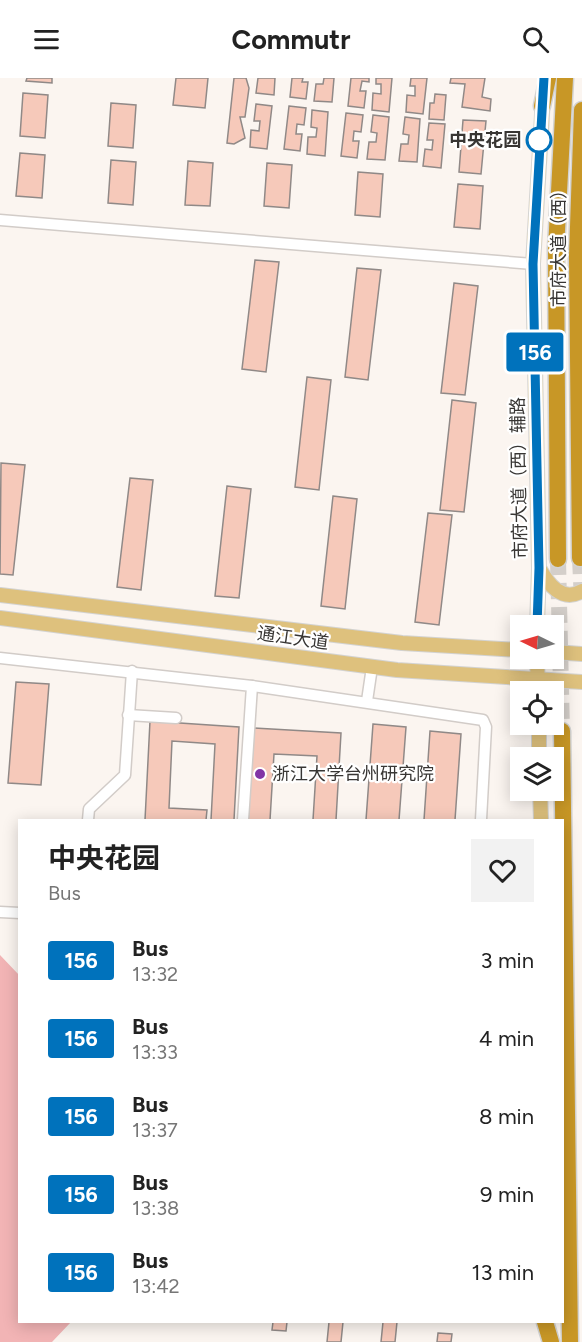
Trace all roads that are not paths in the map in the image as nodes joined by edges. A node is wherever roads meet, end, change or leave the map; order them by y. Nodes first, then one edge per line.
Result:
1 (546, 78) edge
2 (565, 78) edge
3 (542, 106) joint
4 (582, 110) edge
5 (0, 220) edge
6 (533, 264) junction
7 (580, 558) dead end
8 (558, 559) tunnel mouth
9 (539, 568) junction
10 (582, 591) edge
11 (0, 595) edge
12 (537, 615) edge
13 (0, 618) edge
14 (510, 649) edge
15 (564, 653) edge
16 (582, 654) edge
17 (0, 658) edge
18 (372, 667) junction
19 (132, 670) junction
20 (582, 682) edge
21 (510, 683) edge
22 (564, 684) edge
23 (252, 686) junction
24 (367, 701) junction
25 (128, 715) junction
26 (176, 718) dead end
27 (562, 735) tunnel mouth
28 (540, 801) edge
29 (88, 819) edge
30 (243, 819) edge
31 (481, 819) edge
32 (540, 819) edge
33 (563, 819) edge
34 (564, 856) edge
35 (0, 912) edge
36 (18, 913) edge
37 (565, 918) junction
38 (564, 925) edge
39 (544, 1323) edge
40 (544, 1323) edge
41 (562, 1323) edge
42 (542, 1342) edge
43 (551, 1342) edge
44 (570, 1342) edge

1 - 3 highway
2 - 8 highway, 市府大道（西）
3 - 6 main road, 市府大道（西）辅路
4 - 7 highway, 市府大道（西）
5 - 6 street
6 - 9 main road, 市府大道（西）辅路
9 - 10 main road
9 - 12 main road, 市府大道（西）辅路
11 - 14 main road, 通江大道
13 - 18 main road, 通江大道
15 - 16 main road
17 - 19 street
18 - 21 main road, 通江大道
18 - 24 street
19 - 23 street
19 - 25 street
20 - 22 main road, 通江大道
23 - 24 street
23 - 30 street
24 - 31 street
25 - 26 street
25 - 29 street
27 - 33 highway
28 - 32 main road
34 - 37 highway
35 - 36 street
37 - 38 highway
37 - 44 highway
39 - 42 main road
40 - 43 highway
41 - 44 street

